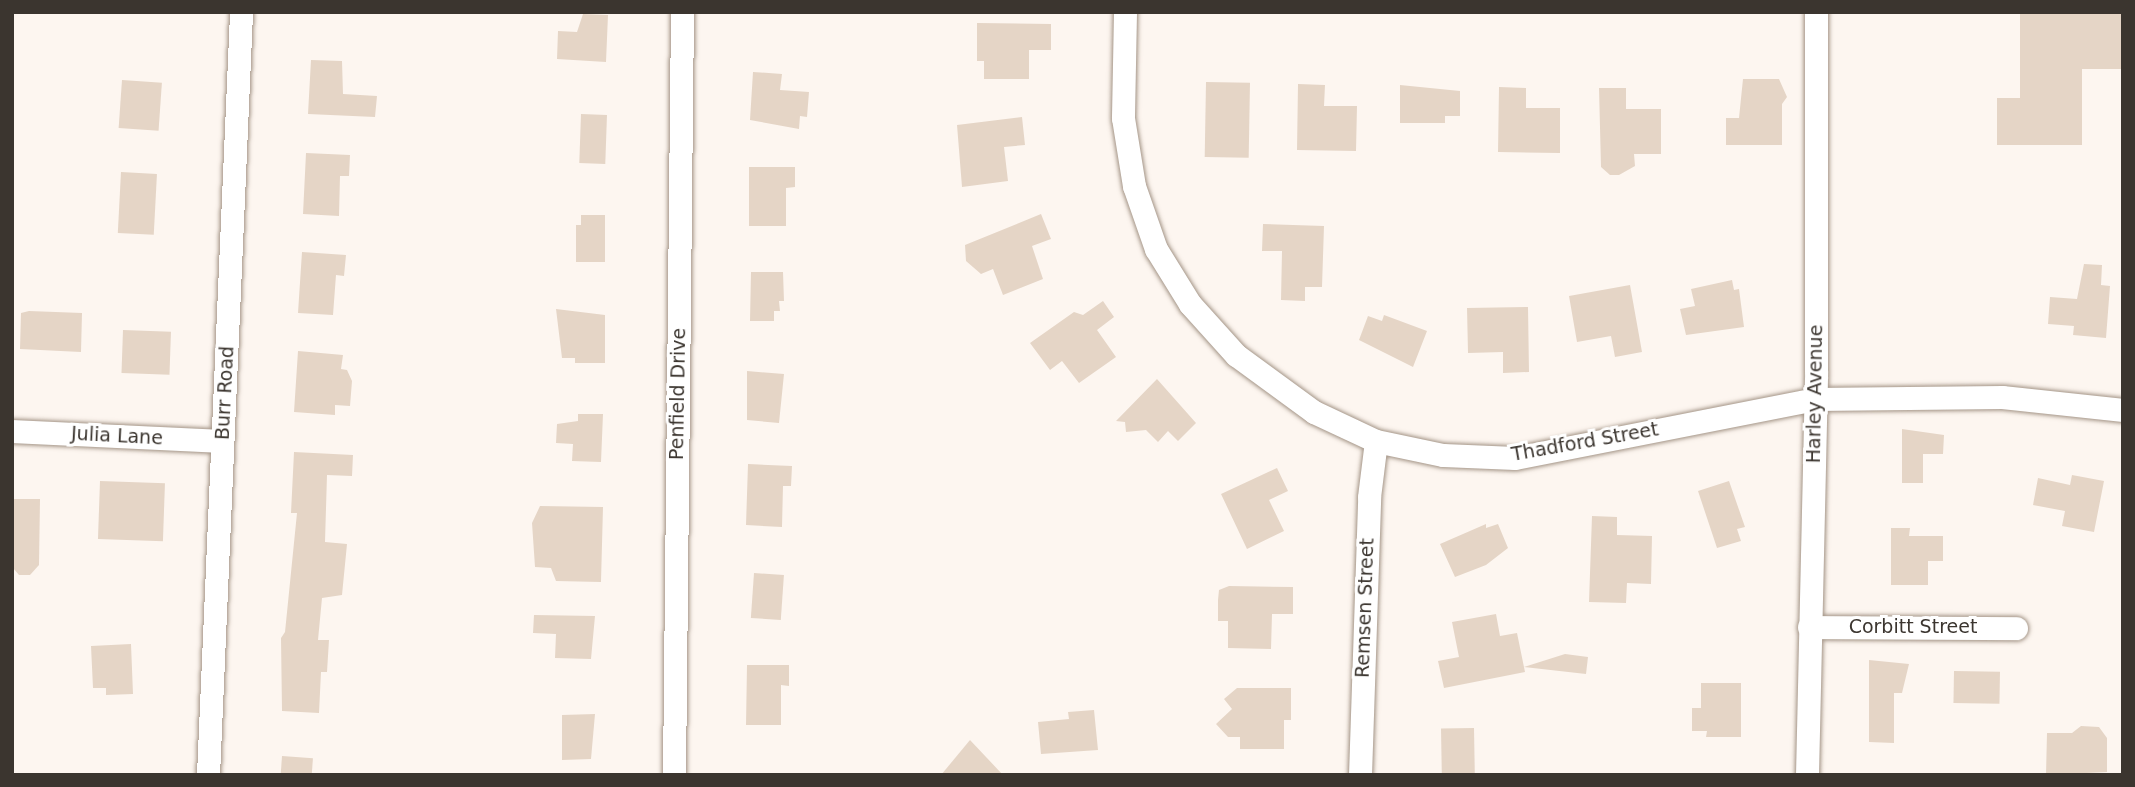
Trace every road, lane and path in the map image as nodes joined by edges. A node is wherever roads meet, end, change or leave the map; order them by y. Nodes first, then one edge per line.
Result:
1 (241, 12) edge
2 (682, 12) edge
3 (1125, 12) edge
4 (1816, 12) edge
5 (1815, 399) junction
6 (2123, 410) edge
7 (12, 431) edge
8 (222, 441) junction
9 (1376, 441) junction
10 (1809, 627) junction
11 (2016, 628) dead end
12 (208, 775) edge
13 (674, 775) edge
14 (1360, 775) edge
15 (1807, 775) edge

1 - 8 street, Burr Road
2 - 13 street, Penfield Drive
3 - 9 street, Thadford Street
4 - 5 street, Harley Avenue
5 - 6 street, Thadford Street
5 - 9 street, Thadford Street
5 - 10 street, Harley Avenue
7 - 8 street, Julia Lane
8 - 12 street, Burr Road
9 - 14 street, Remsen Street
10 - 11 street, Corbitt Street
10 - 15 street, Harley Avenue

